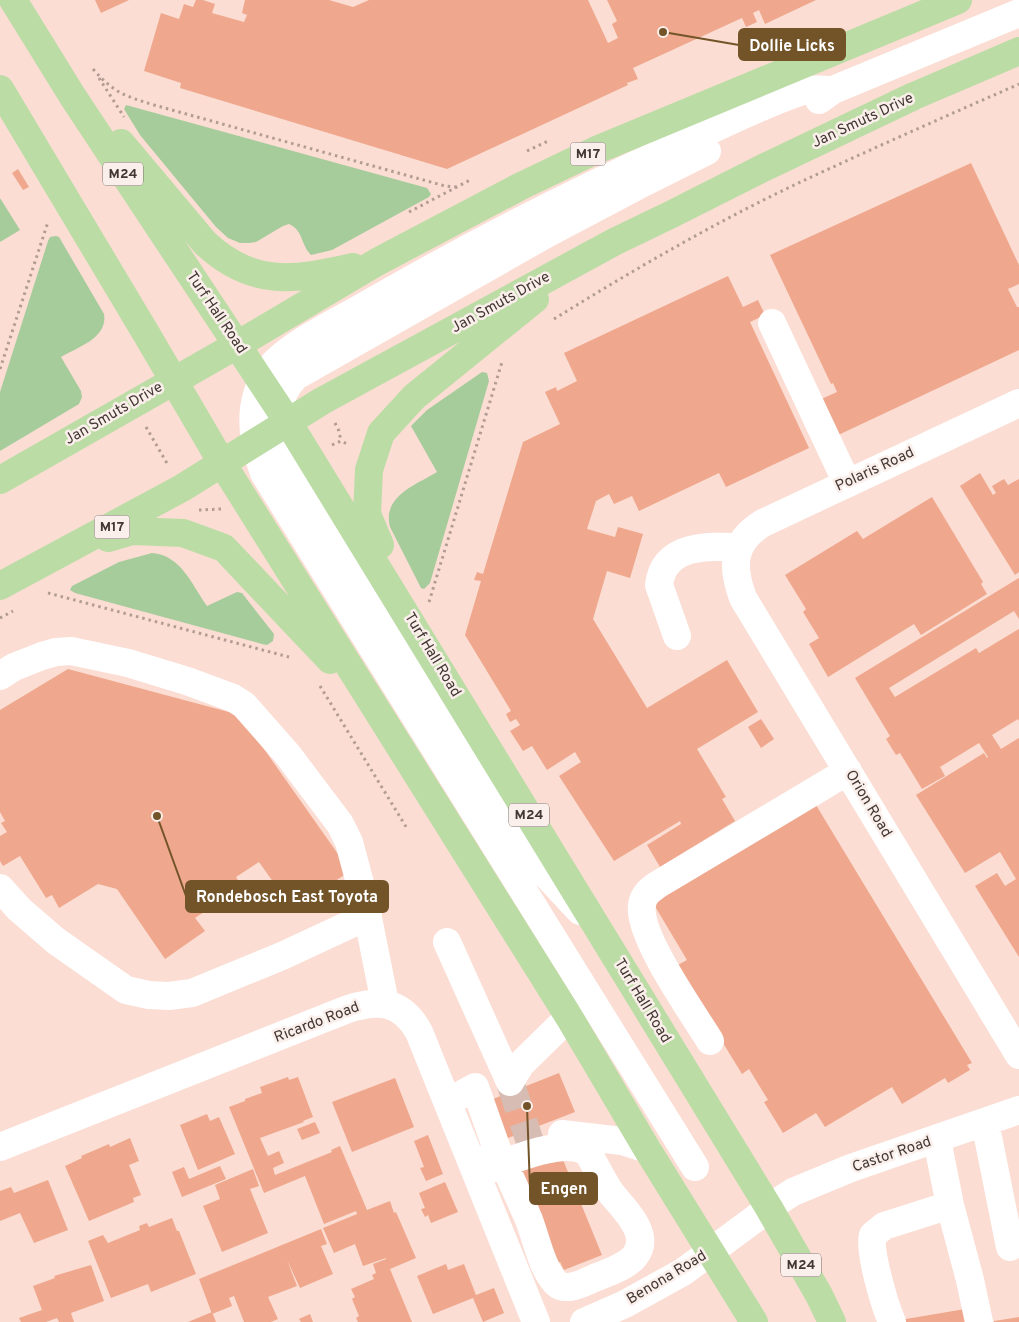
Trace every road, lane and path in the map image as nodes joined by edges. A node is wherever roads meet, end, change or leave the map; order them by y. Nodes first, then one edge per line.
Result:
1 (13, 0) edge
2 (958, 0) edge
3 (1019, 13) edge
4 (1019, 51) edge
5 (93, 69) dead end
6 (1019, 84) edge
7 (0, 88) edge
8 (833, 90) junction
9 (73, 97) junction
10 (457, 186) dead end
11 (50, 214) dead end
12 (589, 255) junction
13 (377, 262) junction
14 (552, 321) dead end
15 (772, 323) dead end
16 (237, 345) junction
17 (503, 358) dead end
18 (0, 369) edge
19 (174, 381) junction
20 (262, 382) junction
21 (1019, 403) edge
22 (334, 421) dead end
23 (275, 425) junction
24 (145, 426) dead end
25 (341, 441) junction
26 (325, 448) dead end
27 (354, 448) dead end
28 (222, 463) junction
29 (172, 472) dead end
30 (0, 480) edge
31 (848, 483) junction
32 (224, 508) dead end
33 (195, 510) dead end
34 (78, 546) junction
35 (739, 547) junction
36 (0, 586) edge
37 (48, 593) dead end
38 (429, 609) dead end
39 (677, 636) dead end
40 (421, 638) junction
41 (294, 659) dead end
42 (0, 676) edge
43 (316, 680) dead end
44 (377, 711) junction
45 (848, 771) junction
46 (408, 830) dead end
47 (0, 888) edge
48 (368, 916) junction
49 (602, 935) junction
50 (447, 942) dead end
51 (385, 1003) junction
52 (569, 1017) junction
53 (710, 1041) dead end
54 (1019, 1055) edge
55 (507, 1075) junction
56 (475, 1087) junction
57 (448, 1102) junction
58 (1019, 1110) edge
59 (985, 1122) junction
60 (937, 1140) junction
61 (0, 1147) edge
62 (646, 1149) junction
63 (505, 1166) junction
64 (695, 1167) dead end
65 (478, 1178) junction
66 (950, 1205) junction
67 (769, 1208) junction
68 (1010, 1247) dead end
69 (710, 1253) junction
70 (629, 1313) edge
71 (536, 1322) edge
72 (584, 1322) edge
73 (754, 1322) edge
74 (832, 1322) edge
75 (892, 1322) edge
76 (979, 1322) edge

1 - 9 main road, Turf Hall Road / M24
2 - 13 main road, Jan Smuts Drive / M17
3 - 8 street
4 - 12 main road, Jan Smuts Drive / M17
5 - 10 path
6 - 14 path
7 - 19 main road
8 - 20 street
8 - 23 street
9 - 13 main road
9 - 16 main road, Turf Hall Road / M24
11 - 18 path
12 - 23 main road, Jan Smuts Drive / M17
12 - 40 main road
13 - 16 main road, Jan Smuts Drive / M17
15 - 31 street
16 - 19 main road, Jan Smuts Drive / M17
16 - 20 main road, Turf Hall Road / M24
17 - 38 path
19 - 28 main road
19 - 30 main road, Jan Smuts Drive / M17
20 - 23 main road, Turf Hall Road / M24
20 - 23 street
21 - 31 street, Polaris Road
22 - 25 path
23 - 28 main road, Jan Smuts Drive / M17
23 - 40 main road, Turf Hall Road / M24
23 - 49 street
23 - 64 street
24 - 29 path
25 - 26 path
25 - 27 path
28 - 34 main road, Jan Smuts Drive / M17
28 - 44 main road
31 - 35 street, Polaris Road
32 - 33 path
34 - 36 main road, Jan Smuts Drive / M17
34 - 44 main road
35 - 39 street
35 - 45 street, Orion Road
37 - 41 path
40 - 49 main road, Turf Hall Road / M24
42 - 48 street
43 - 46 path
44 - 52 main road
45 - 53 street
45 - 54 street, Orion Road
47 - 48 street
48 - 51 street
49 - 67 main road, Turf Hall Road / M24
50 - 55 street
51 - 57 street
51 - 61 street, Ricardo Road
52 - 55 street
52 - 62 main road
55 - 56 street
56 - 57 street
56 - 63 street
57 - 65 street
58 - 59 street, Castor Road
59 - 60 street, Castor Road
59 - 68 street
60 - 66 street
60 - 67 street, Castor Road
62 - 63 street
62 - 69 main road
63 - 63 street
63 - 65 street
65 - 71 street
66 - 75 street
66 - 76 street
67 - 69 street, Benona Road
67 - 74 main road, Turf Hall Road / M24
69 - 70 street, Benona Road
69 - 73 main road
70 - 72 street, Benona Road

